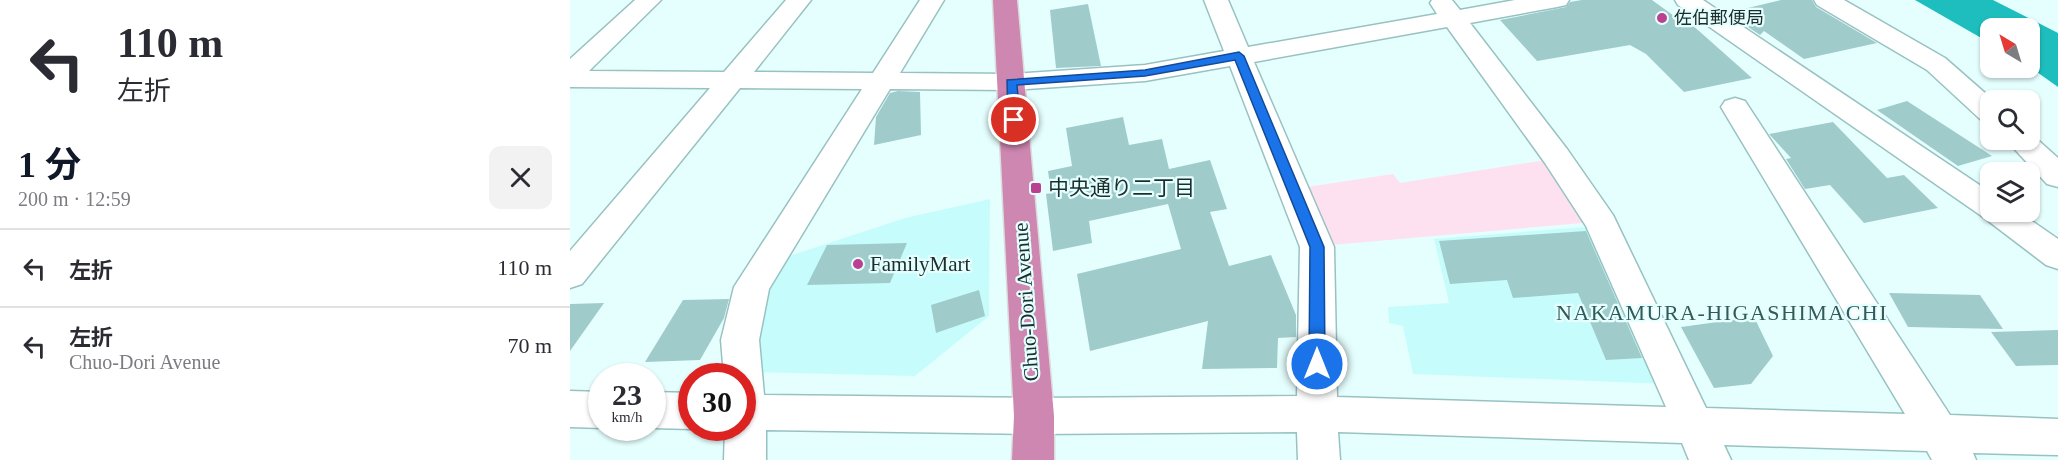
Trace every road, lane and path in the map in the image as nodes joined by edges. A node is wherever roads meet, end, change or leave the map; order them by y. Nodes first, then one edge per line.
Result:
1 (649, 0) edge
2 (799, 0) edge
3 (932, 0) edge
4 (1005, 0) edge
5 (1216, 0) edge
6 (1557, 0) edge
7 (1687, 0) edge
8 (1826, 0) edge
9 (1446, 9) edge
10 (1239, 56) junction
11 (570, 74) edge
12 (570, 79) edge
13 (733, 79) junction
14 (881, 82) junction
15 (1011, 82) junction
16 (1980, 104) edge
17 (1735, 107) dead end
18 (2031, 150) edge
19 (2058, 176) edge
20 (1980, 200) edge
21 (2011, 222) edge
22 (2058, 256) edge
23 (570, 275) edge
24 (741, 363) edge
25 (570, 409) edge
26 (588, 410) edge
27 (756, 412) edge
28 (1317, 414) junction
29 (1034, 416) junction
30 (2058, 437) edge
31 (745, 441) edge
32 (1703, 443) edge
33 (1946, 447) edge
34 (745, 460) edge
35 (1033, 460) edge
36 (1319, 460) edge

1 - 11 street
2 - 13 street
3 - 14 street
4 - 15 highway, Chuo-Dori Avenue
5 - 10 street
6 - 9 street
7 - 20 street
8 - 16 street
9 - 10 street
9 - 32 street
10 - 15 street
10 - 28 street
12 - 13 street
13 - 14 street
13 - 23 street
14 - 15 street
14 - 24 street
15 - 29 highway, Chuo-Dori Avenue
17 - 33 street
18 - 19 street
21 - 22 street
25 - 26 street
27 - 29 street
28 - 29 street
28 - 32 street
28 - 36 street
29 - 35 highway, Chuo-Dori Avenue
30 - 33 street
31 - 34 street
32 - 33 street

